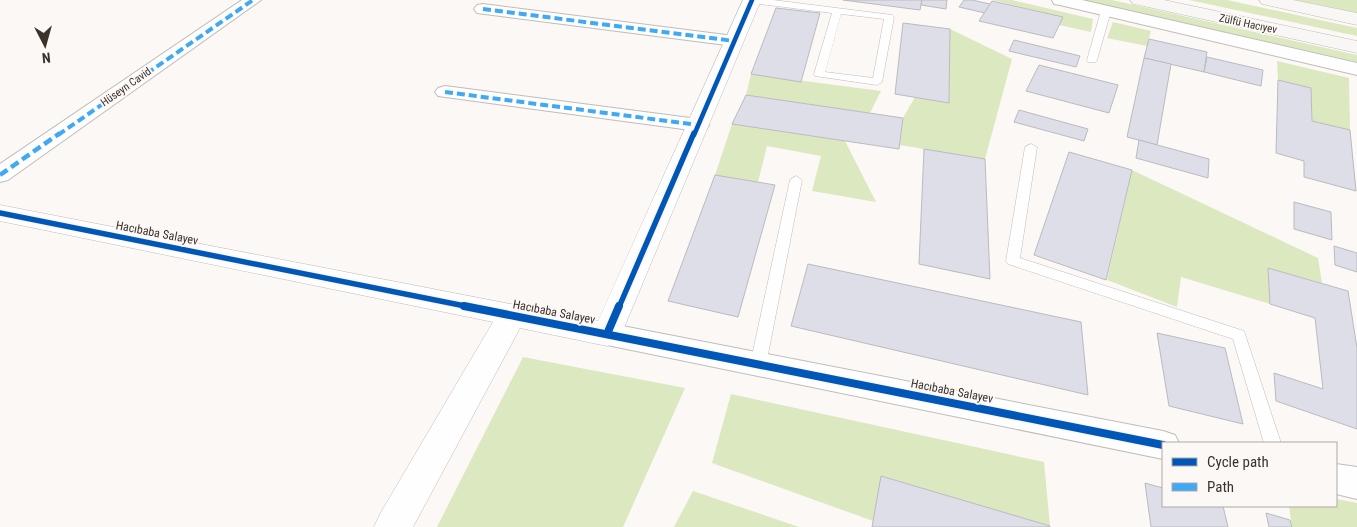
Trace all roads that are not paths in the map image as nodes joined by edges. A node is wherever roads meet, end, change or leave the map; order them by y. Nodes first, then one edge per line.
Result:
1 (253, 0) edge
2 (752, 0) edge
3 (1060, 0) edge
4 (1140, 0) edge
5 (1268, 0) edge
6 (483, 9) dead end
7 (837, 11) junction
8 (1106, 11) junction
9 (1357, 19) edge
10 (734, 41) junction
11 (1357, 48) edge
12 (1092, 60) dead end
13 (1357, 69) edge
14 (445, 92) dead end
15 (698, 125) junction
16 (1031, 147) dead end
17 (0, 175) edge
18 (796, 180) dead end
19 (0, 214) edge
20 (512, 316) junction
21 (607, 334) junction
22 (758, 365) junction
23 (1273, 442) edge
24 (1162, 445) edge
25 (1337, 479) edge
26 (1357, 483) edge
27 (393, 527) edge

1 - 17 street, Hüseyn Cavid
2 - 7 lane
2 - 10 street
3 - 8 street
4 - 11 main road, Zülfü Hacıyev
5 - 9 main road
6 - 10 street
7 - 7 lane
8 - 12 lane
8 - 13 street
10 - 15 street
14 - 15 street
15 - 21 street
16 - 23 lane
18 - 22 lane
19 - 20 street, Hacıbaba Salayev
20 - 21 street, Hacıbaba Salayev
20 - 27 street
21 - 22 street, Hacıbaba Salayev
22 - 24 street, Hacıbaba Salayev
25 - 26 street

